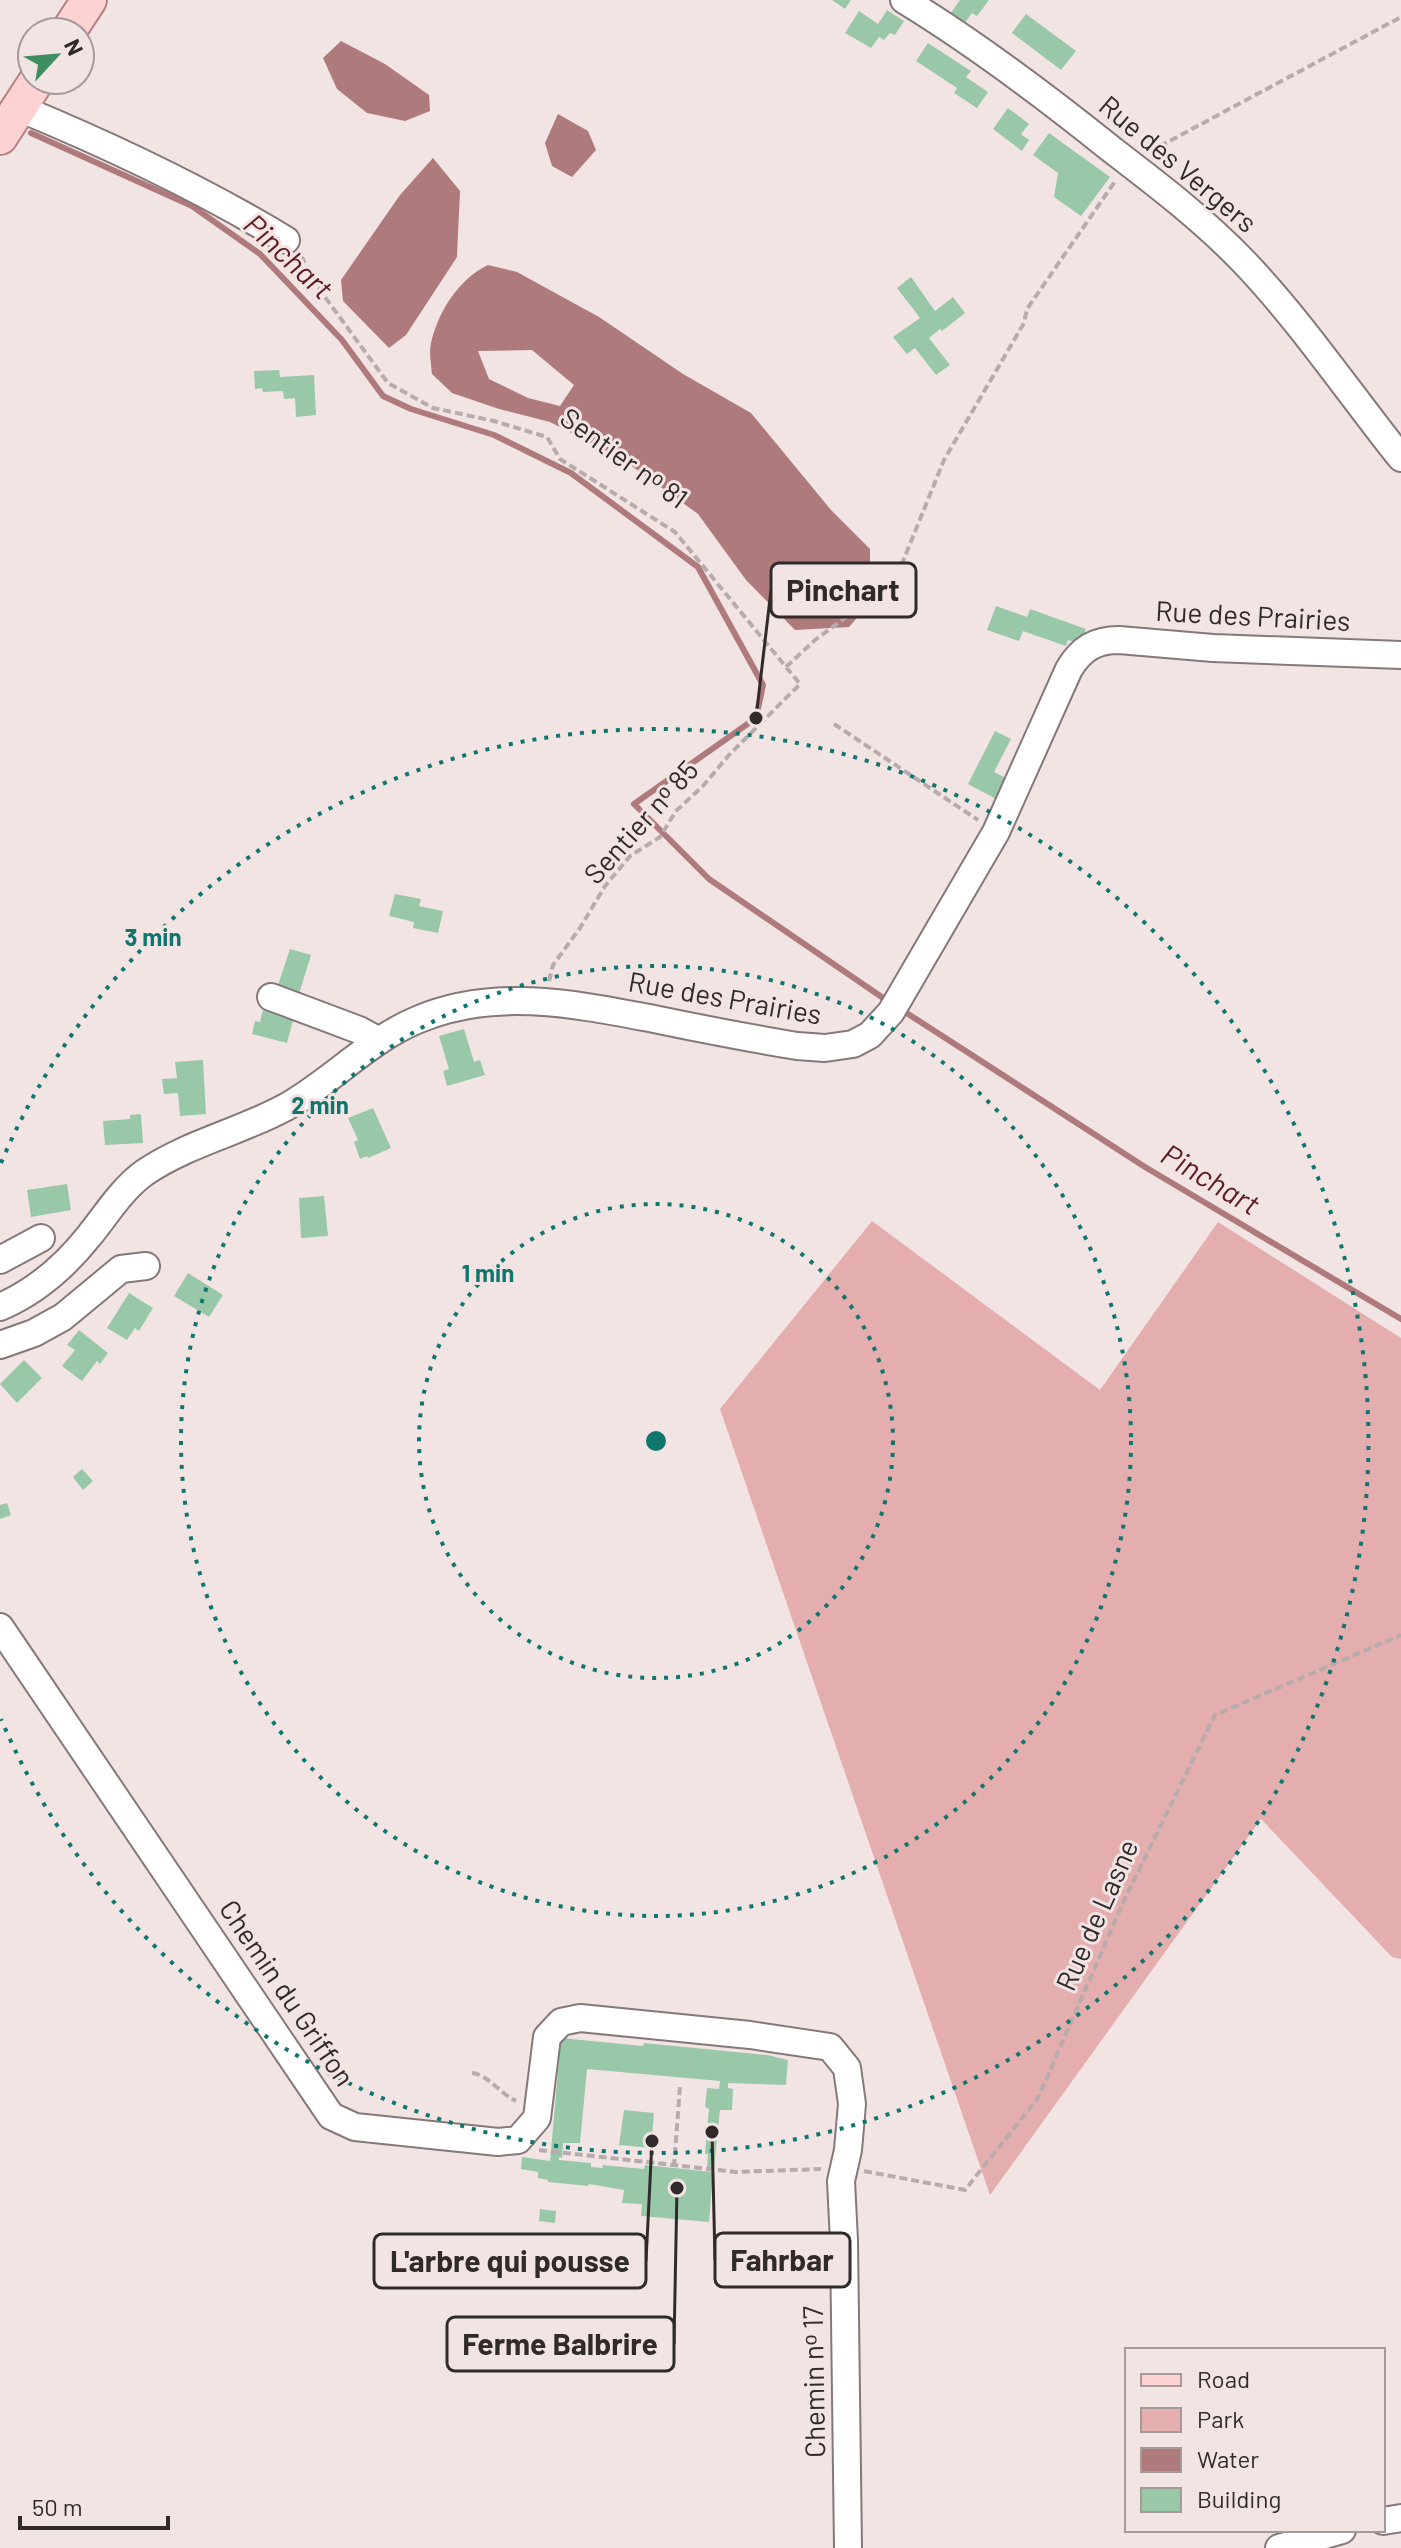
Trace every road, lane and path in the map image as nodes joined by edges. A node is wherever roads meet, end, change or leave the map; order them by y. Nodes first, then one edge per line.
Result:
1 (904, 0) edge
2 (1401, 17) edge
3 (27, 96) edge
4 (31, 96) edge
5 (0, 137) edge
6 (1129, 162) junction
7 (286, 240) joint
8 (1401, 458) edge
9 (1401, 655) edge
10 (786, 667) junction
11 (834, 724) dead end
12 (996, 832) junction
13 (271, 997) dead end
14 (544, 1001) junction
15 (379, 1041) junction
16 (41, 1238) dead end
17 (0, 1260) edge
18 (146, 1266) dead end
19 (0, 1307) edge
20 (0, 1345) edge
21 (0, 1627) edge
22 (1401, 1635) edge
23 (472, 2073) dead end
24 (680, 2086) dead end
25 (539, 2103) junction
26 (518, 2140) junction
27 (674, 2167) junction
28 (843, 2168) junction
29 (1335, 2532) edge
30 (848, 2548) edge
31 (1279, 2548) edge

1 - 6 street, Rue des Vergers
2 - 6 path
3 - 5 main road
4 - 7 street
6 - 8 street, Rue des Vergers
6 - 10 path
7 - 10 path, Sentier nᵒ 81
9 - 12 street, Rue des Prairies
10 - 14 path, Sentier nᵒ 85
11 - 12 path
12 - 14 street, Rue des Prairies
13 - 15 street
14 - 15 street, Rue des Prairies
15 - 19 street, Rue des Prairies
16 - 17 street
18 - 20 street
21 - 26 street, Chemin du Griffon
22 - 28 path, Rue de Lasne
23 - 25 path
24 - 27 path
25 - 26 street
25 - 28 street
26 - 27 path
27 - 28 path
28 - 30 street, Chemin nᵒ 17
29 - 31 street

